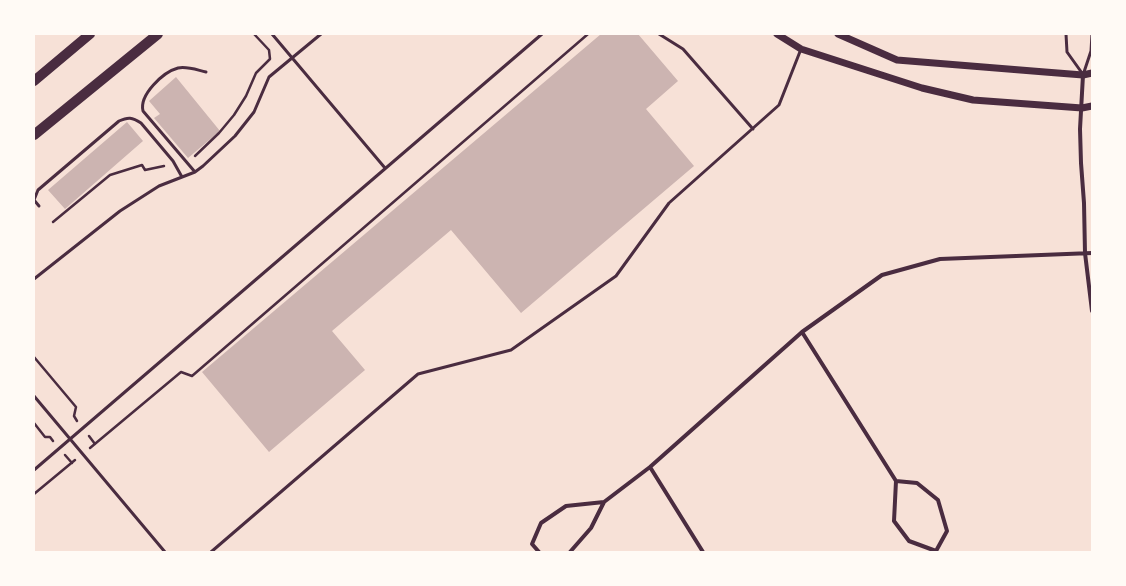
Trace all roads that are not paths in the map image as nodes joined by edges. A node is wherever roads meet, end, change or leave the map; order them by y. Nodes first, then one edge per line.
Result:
1 (90, 34) edge
2 (158, 34) edge
3 (272, 34) edge
4 (321, 34) edge
5 (542, 34) edge
6 (660, 34) edge
7 (777, 34) edge
8 (838, 34) edge
9 (1066, 34) edge
10 (1092, 34) edge
11 (802, 49) junction
12 (293, 57) junction
13 (206, 72) dead end
14 (1092, 73) edge
15 (1083, 75) junction
16 (34, 82) edge
17 (1092, 106) edge
18 (1082, 108) junction
19 (753, 129) junction
20 (34, 135) edge
21 (385, 168) junction
22 (195, 172) junction
23 (182, 177) junction
24 (38, 206) dead end
25 (1086, 253) junction
26 (1092, 253) edge
27 (34, 279) edge
28 (1092, 311) edge
29 (802, 332) junction
30 (34, 396) edge
31 (70, 440) junction
32 (650, 467) junction
33 (34, 470) edge
34 (896, 481) junction
35 (604, 502) junction
36 (165, 552) edge
37 (211, 552) edge
38 (539, 552) edge
39 (570, 552) edge
40 (703, 552) edge

1 - 16 main road
2 - 20 main road
3 - 12 lane
4 - 12 lane
5 - 21 lane
6 - 19 lane
7 - 11 street
8 - 15 street
9 - 15 lane
10 - 15 lane
11 - 18 street
11 - 19 lane
12 - 21 lane
12 - 22 lane
13 - 22 lane
14 - 15 street
15 - 18 street
17 - 18 street
18 - 25 street
19 - 37 lane
21 - 31 lane
22 - 23 lane
23 - 24 lane
23 - 27 lane
25 - 26 street
25 - 28 street
25 - 29 street
29 - 32 street
29 - 34 street
30 - 31 lane
31 - 33 lane
31 - 36 lane
32 - 35 street
32 - 40 street
34 - 34 street
35 - 38 street
35 - 39 street

